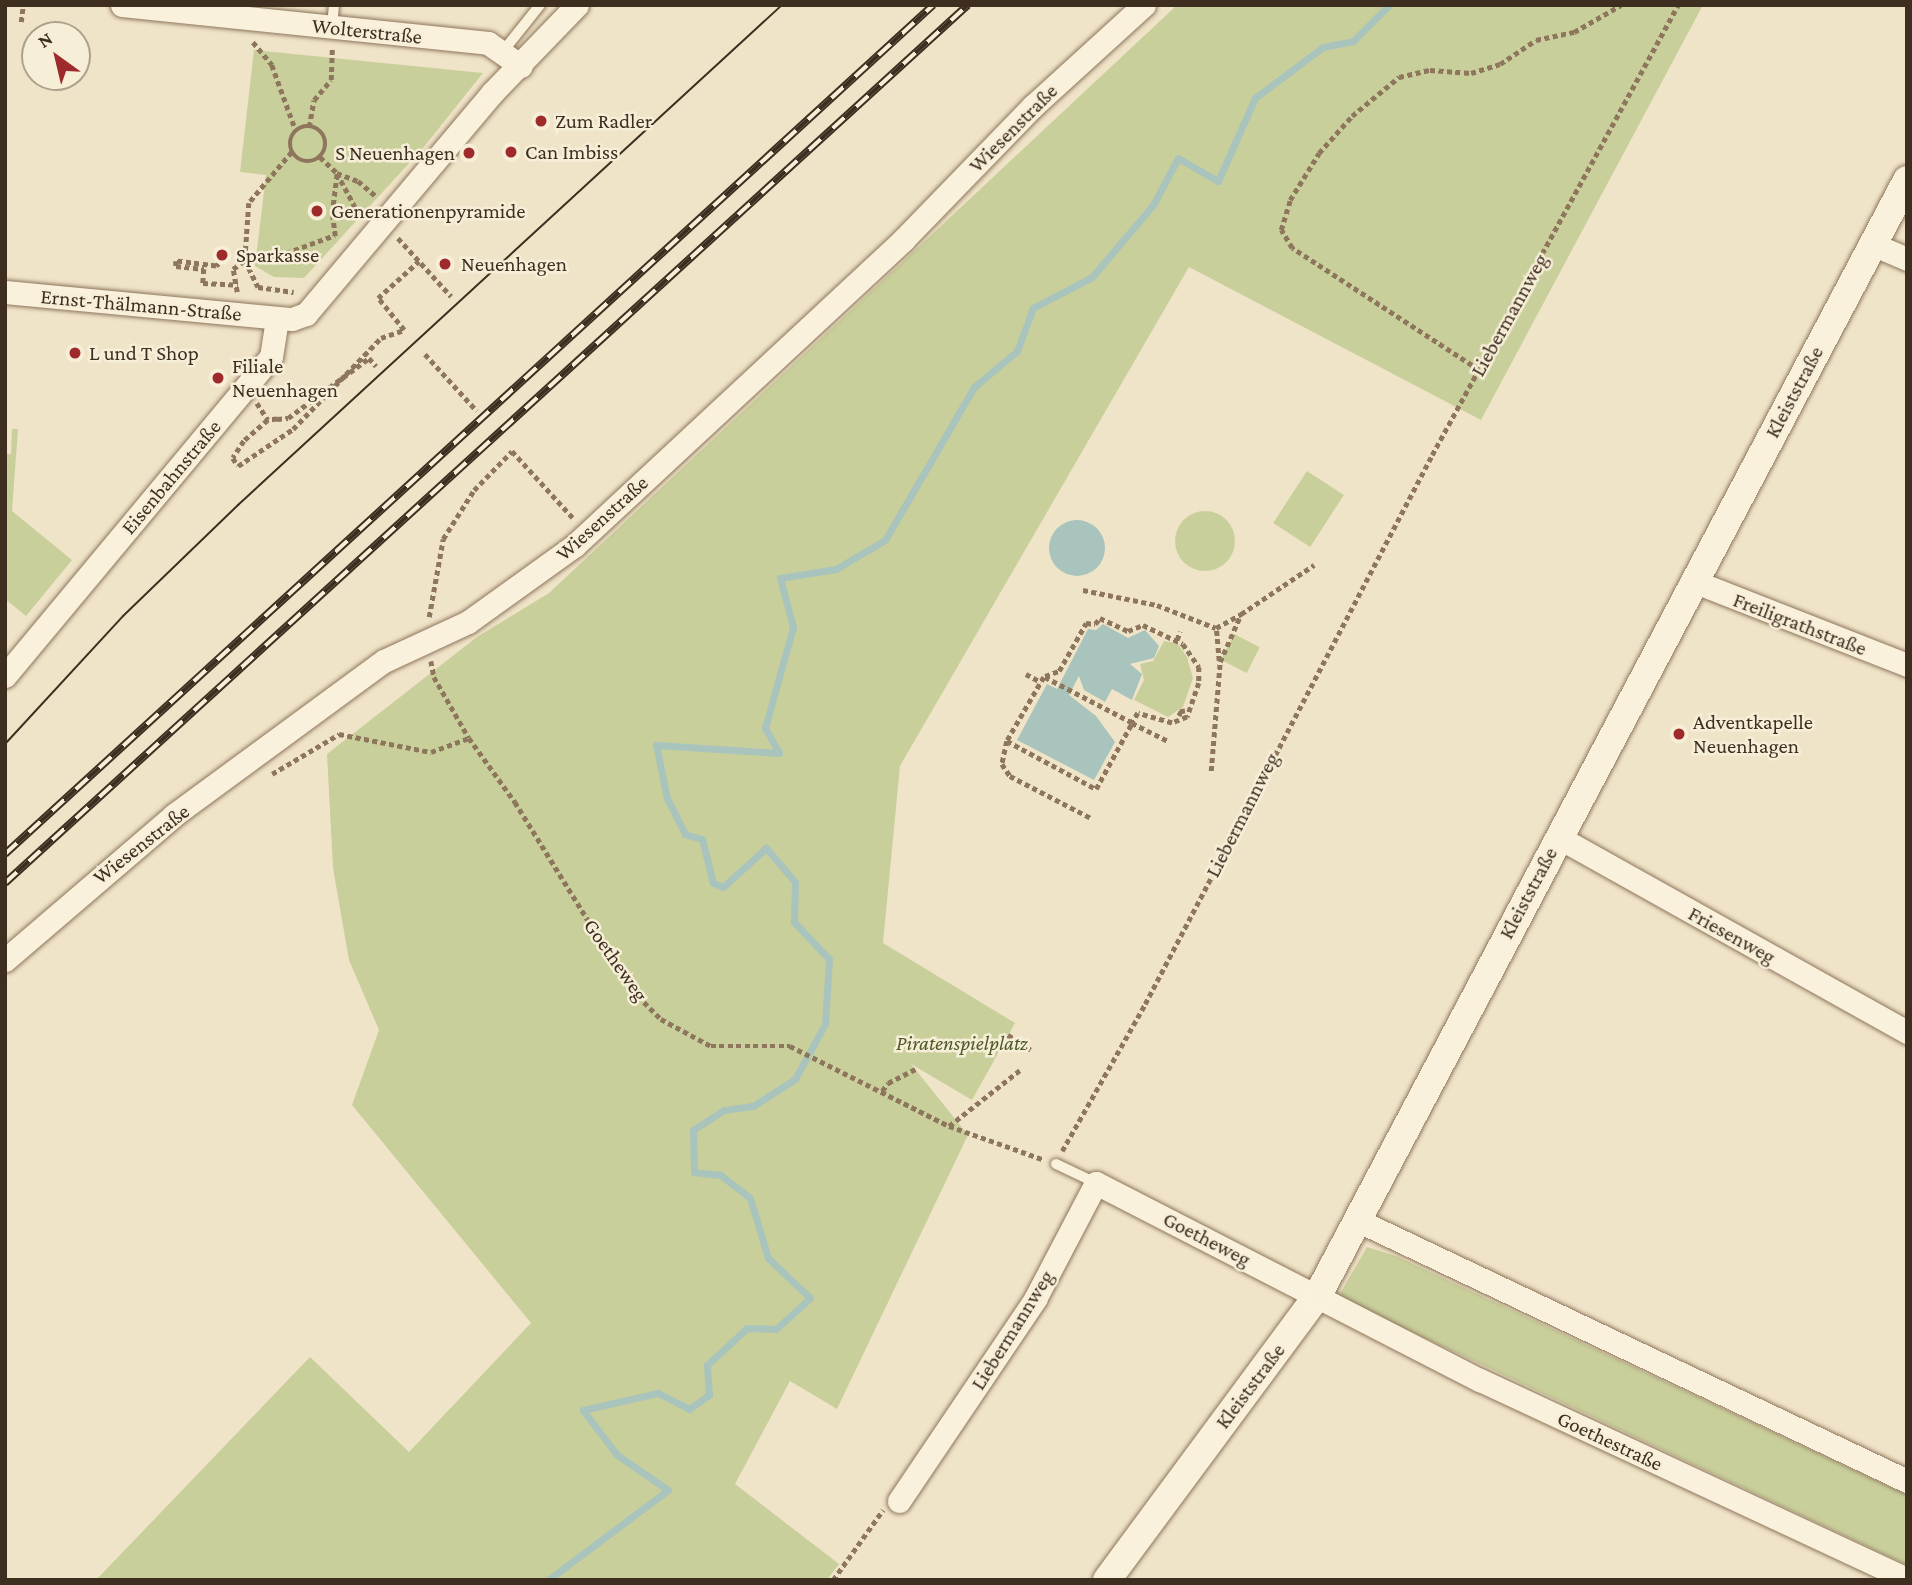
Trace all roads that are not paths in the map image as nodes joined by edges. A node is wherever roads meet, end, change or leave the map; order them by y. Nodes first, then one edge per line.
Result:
1 (122, 5) edge
2 (541, 5) edge
3 (577, 5) edge
4 (1143, 5) edge
5 (333, 16) edge
6 (505, 50) junction
7 (522, 66) junction
8 (1907, 180) edge
9 (1872, 244) junction
10 (1907, 258) edge
11 (5, 292) edge
12 (277, 318) junction
13 (1693, 581) junction
14 (1907, 665) edge
15 (5, 676) edge
16 (1558, 837) junction
17 (5, 960) edge
18 (1907, 1032) edge
19 (1056, 1164) road end
20 (1096, 1183) junction
21 (1359, 1221) junction
22 (1318, 1295) junction
23 (1907, 1481) edge
24 (899, 1501) road end
25 (1907, 1579) edge
26 (1107, 1580) edge

1 - 5 street, Wolterstraße
2 - 6 lane
3 - 7 street
4 - 17 street, Wiesenstraße
5 - 6 street, Wolterstraße
6 - 7 street, Wolterstraße
7 - 12 street
8 - 9 street, Kleiststraße
9 - 10 street
9 - 13 street, Kleiststraße
11 - 12 street, Ernst-Thälmann-Straße
12 - 15 street, Eisenbahnstraße
13 - 14 street, Freiligrathstraße
13 - 16 street, Kleiststraße
16 - 18 street, Friesenweg
16 - 21 street, Kleiststraße
19 - 20 lane
20 - 22 street, Goetheweg
20 - 24 street, Liebermannweg
21 - 22 street, Kleiststraße
21 - 23 street
22 - 25 street, Goethestraße
22 - 26 street, Kleiststraße

